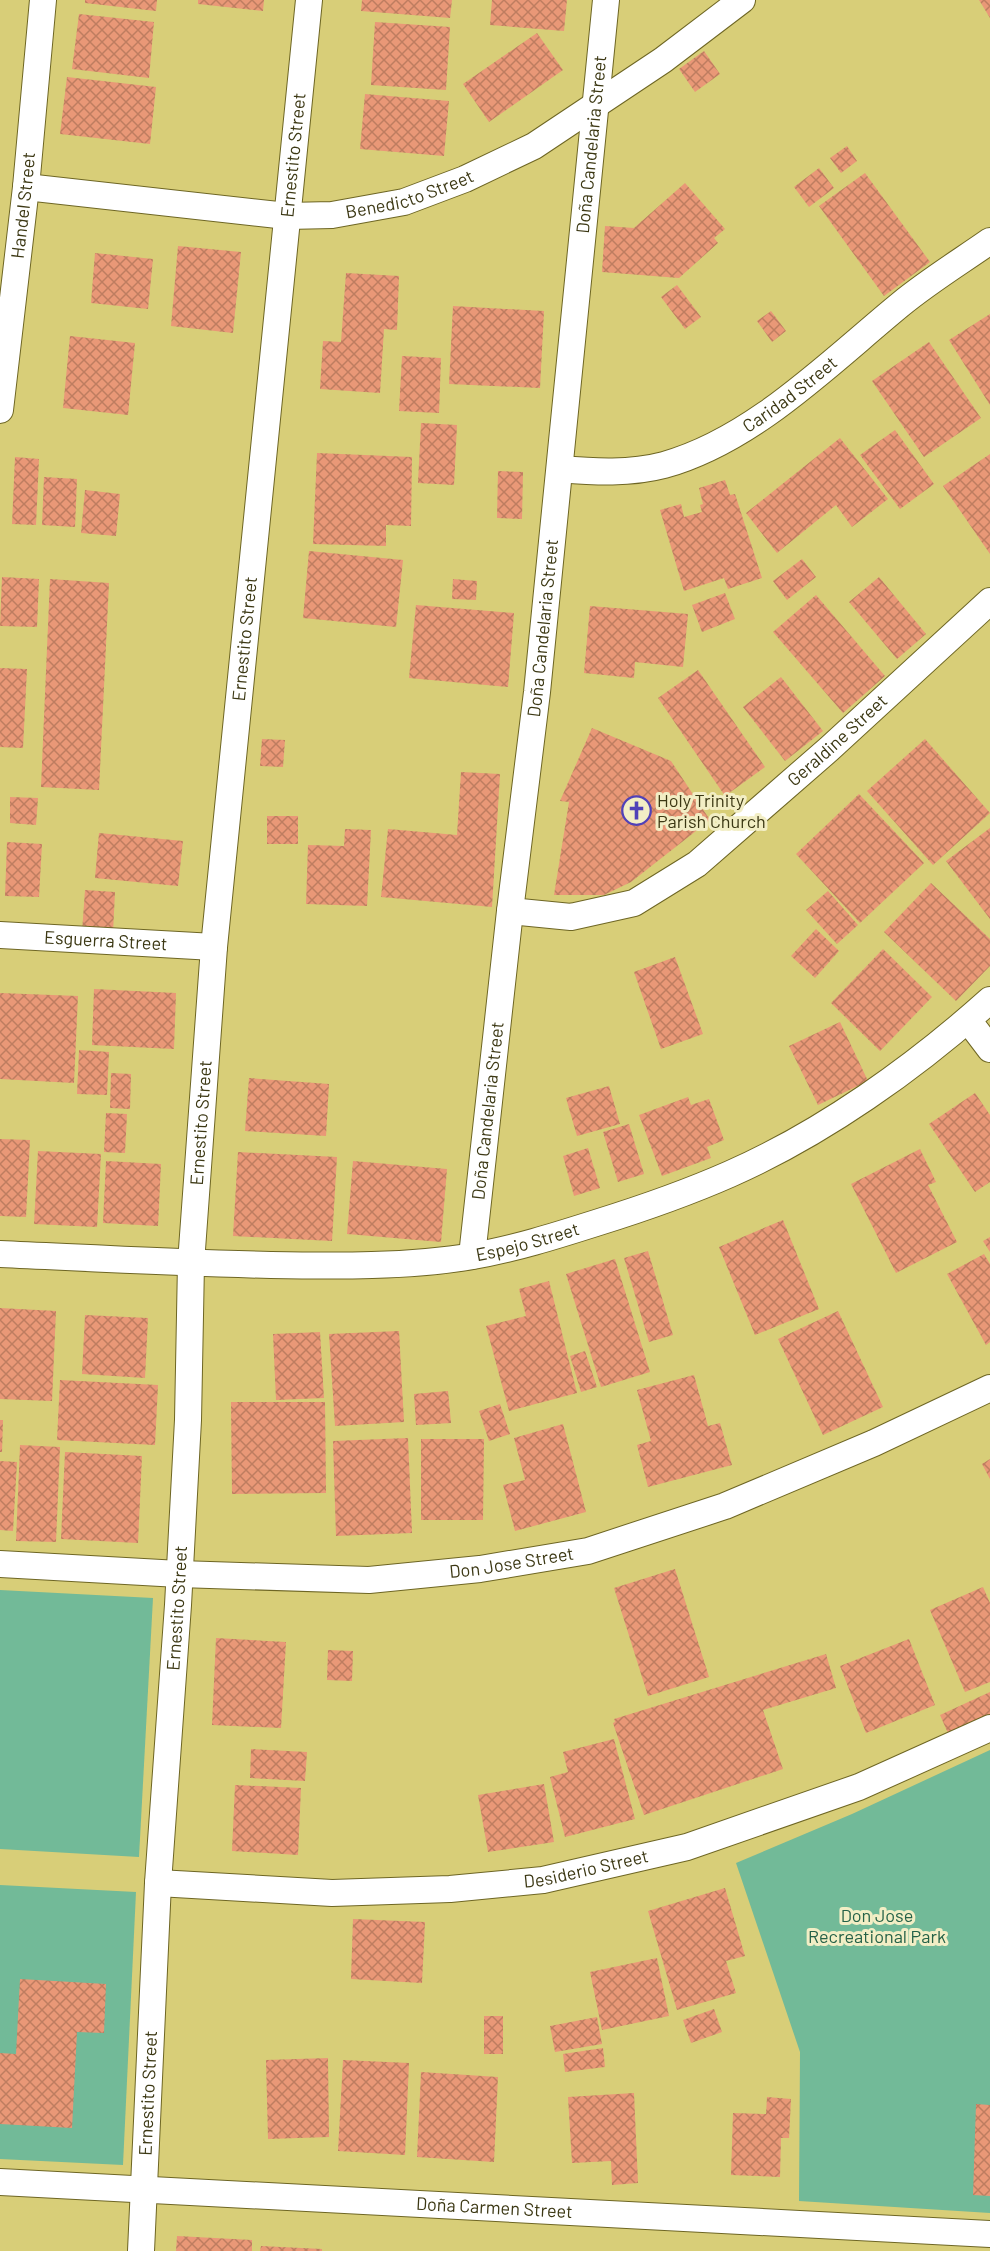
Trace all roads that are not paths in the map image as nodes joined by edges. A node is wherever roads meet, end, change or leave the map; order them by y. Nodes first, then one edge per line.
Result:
1 (43, 0) edge
2 (309, 0) edge
3 (606, 0) edge
4 (742, 0) edge
5 (594, 108) junction
6 (26, 187) junction
7 (287, 216) junction
8 (990, 241) edge
9 (0, 410) edge
10 (560, 470) junction
11 (990, 601) edge
12 (510, 911) junction
13 (0, 935) edge
14 (214, 947) junction
15 (990, 1000) edge
16 (968, 1020) junction
17 (990, 1049) edge
18 (0, 1254) edge
19 (472, 1256) junction
20 (191, 1263) junction
21 (990, 1388) edge
22 (0, 1564) edge
23 (179, 1574) junction
24 (990, 1728) edge
25 (158, 1883) junction
26 (0, 2182) edge
27 (144, 2190) junction
28 (990, 2234) edge
29 (141, 2251) edge

1 - 6 street, Handel Street
2 - 7 street, Ernestito Street
3 - 5 street, Doña Candelaria Street
4 - 5 street, Benedicto Street
5 - 7 street, Benedicto Street
5 - 10 street, Doña Candelaria Street
6 - 7 street, Benedicto Street
6 - 9 street, Handel Street
7 - 14 street, Ernestito Street
8 - 10 street, Caridad Street
10 - 12 street, Doña Candelaria Street
11 - 12 street, Geraldine Street
12 - 19 street, Doña Candelaria Street
13 - 14 street, Esguerra Street
14 - 20 street, Ernestito Street
15 - 16 street, Espejo Street
16 - 17 street
16 - 19 street, Espejo Street
18 - 20 street, Espejo Street
19 - 20 street, Espejo Street
20 - 23 street, Ernestito Street
21 - 23 street, Don Jose Street
22 - 23 street, Don Jose Street
23 - 25 street, Ernestito Street
24 - 25 street, Desiderio Street
25 - 27 street, Ernestito Street
26 - 27 street, Doña Carmen Street
27 - 28 street, Doña Carmen Street
27 - 29 street, Ernestito Street

